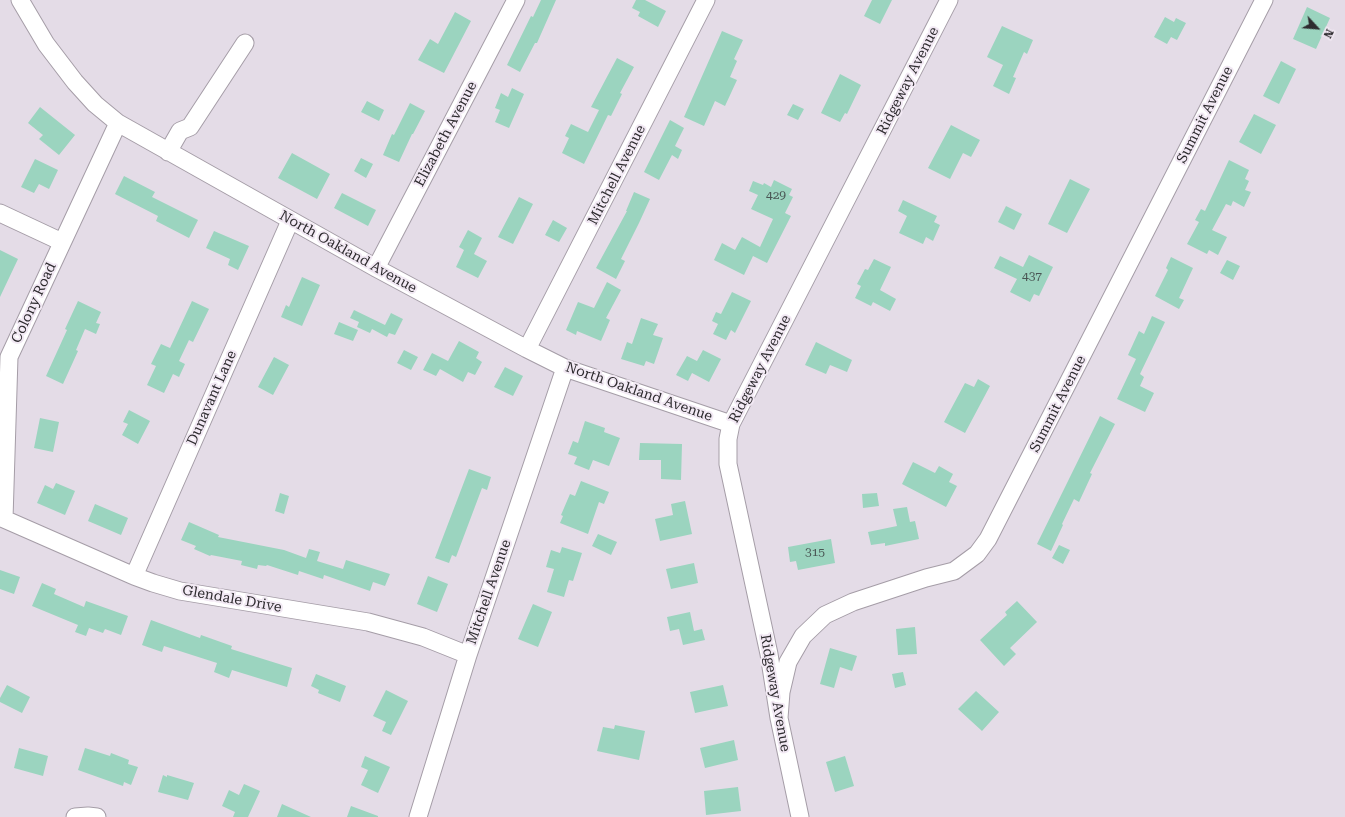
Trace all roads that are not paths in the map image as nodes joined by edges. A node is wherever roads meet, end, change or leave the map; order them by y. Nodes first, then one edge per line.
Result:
1 (20, 0) edge
2 (516, 0) edge
3 (706, 0) edge
4 (949, 0) edge
5 (1264, 0) edge
6 (245, 43) dead end
7 (118, 123) junction
8 (168, 152) junction
9 (0, 213) edge
10 (290, 221) junction
11 (62, 242) junction
12 (376, 268) junction
13 (527, 349) junction
14 (565, 368) junction
15 (731, 424) junction
16 (4, 520) joint
17 (134, 576) junction
18 (468, 655) junction
19 (779, 718) junction
20 (75, 817) edge
21 (97, 817) edge
22 (418, 817) edge
23 (800, 817) edge

1 - 7 street, North Oakland Avenue
2 - 12 street, Elizabeth Avenue
3 - 13 street, Mitchell Avenue
4 - 15 street, Ridgeway Avenue
5 - 19 street, Summit Avenue
6 - 8 street
7 - 8 street, North Oakland Avenue
7 - 11 street, Colony Road
8 - 10 street, North Oakland Avenue
9 - 11 street
10 - 12 street, North Oakland Avenue
10 - 17 street, Dunavant Lane
11 - 16 street, Colony Road
12 - 13 street, North Oakland Avenue
13 - 14 street, North Oakland Avenue
14 - 15 street, North Oakland Avenue
14 - 18 street, Mitchell Avenue
15 - 19 street, Ridgeway Avenue
16 - 17 street, Glendale Drive
17 - 18 street, Glendale Drive
18 - 22 street, Mitchell Avenue
19 - 23 street, Ridgeway Avenue
20 - 21 street

